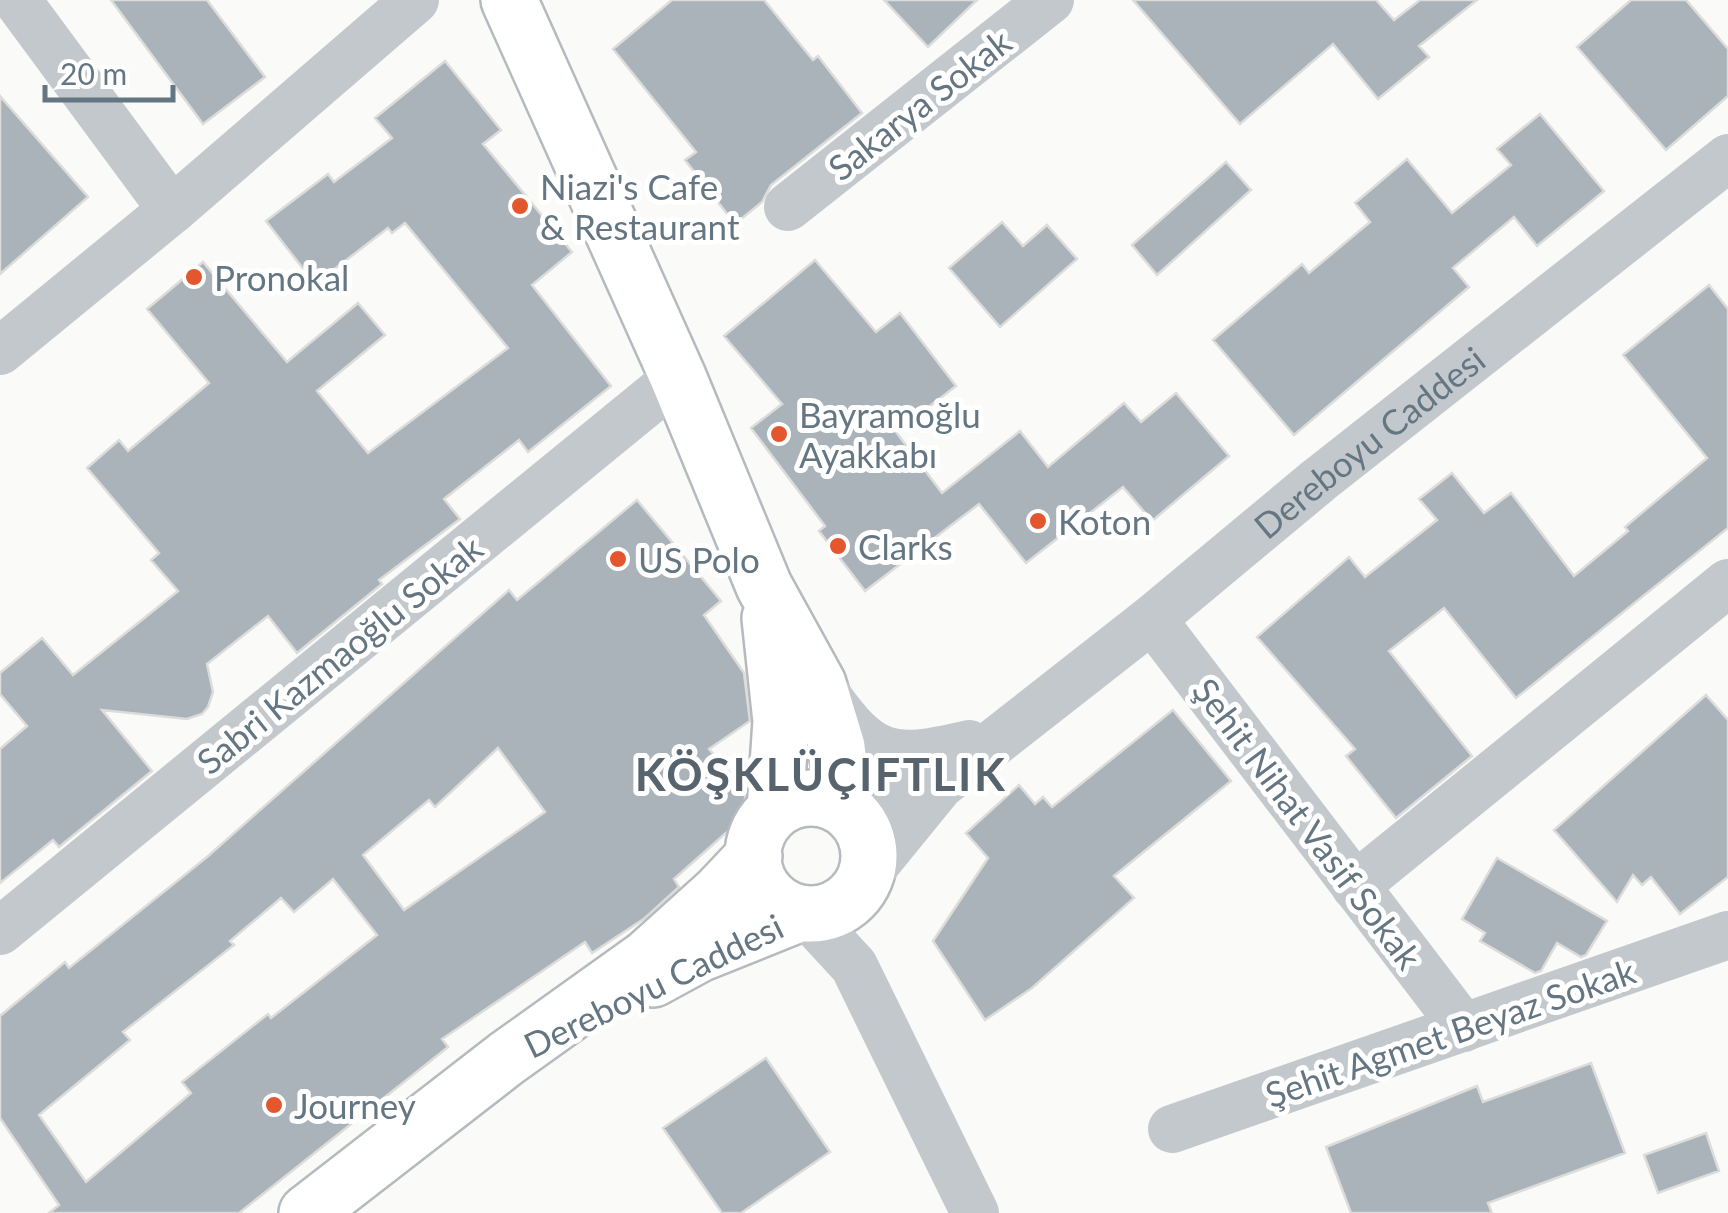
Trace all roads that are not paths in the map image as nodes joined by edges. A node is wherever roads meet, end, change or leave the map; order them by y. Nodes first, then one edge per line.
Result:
1 (17, 0) edge
2 (416, 0) edge
3 (510, 0) edge
4 (1050, 0) edge
5 (1722, 173) edge
6 (788, 207) dead end
7 (172, 210) junction
8 (0, 351) edge
9 (678, 378) junction
10 (1728, 583) edge
11 (764, 586) junction
12 (1152, 619) junction
13 (813, 675) junction
14 (990, 737) junction
15 (848, 811) junction
16 (764, 833) junction
17 (862, 884) junction
18 (1354, 886) junction
19 (803, 913) junction
20 (0, 931) edge
21 (1728, 935) edge
22 (854, 966) junction
23 (1464, 1028) junction
24 (506, 1058) junction
25 (1172, 1129) dead end
26 (308, 1213) edge
27 (974, 1213) edge

1 - 7 street
2 - 7 street
3 - 9 main road
4 - 6 street, Sakarya Sokak
5 - 12 street, Dereboyu Caddesi
7 - 8 street
9 - 11 main road
9 - 20 street, Sabri Kazmaoğlu Sokak
10 - 18 street
11 - 13 main road
11 - 16 main road
12 - 14 street, Dereboyu Caddesi
12 - 18 street, Şehit Nihat Vasif Sokak
13 - 14 street
13 - 15 main road
14 - 15 street, Dereboyu Caddesi
14 - 17 street, Dereboyu Caddesi
15 - 16 main road
15 - 17 main road
16 - 19 main road
16 - 24 main road, Dereboyu Caddesi
17 - 19 main road
17 - 22 street
18 - 23 street, Şehit Nihat Vasif Sokak
19 - 22 street
19 - 24 main road, Dereboyu Caddesi
21 - 23 street, Şehit Agmet Beyaz Sokak
22 - 27 street
23 - 25 street, Şehit Agmet Beyaz Sokak
24 - 26 main road, Dereboyu Caddesi

